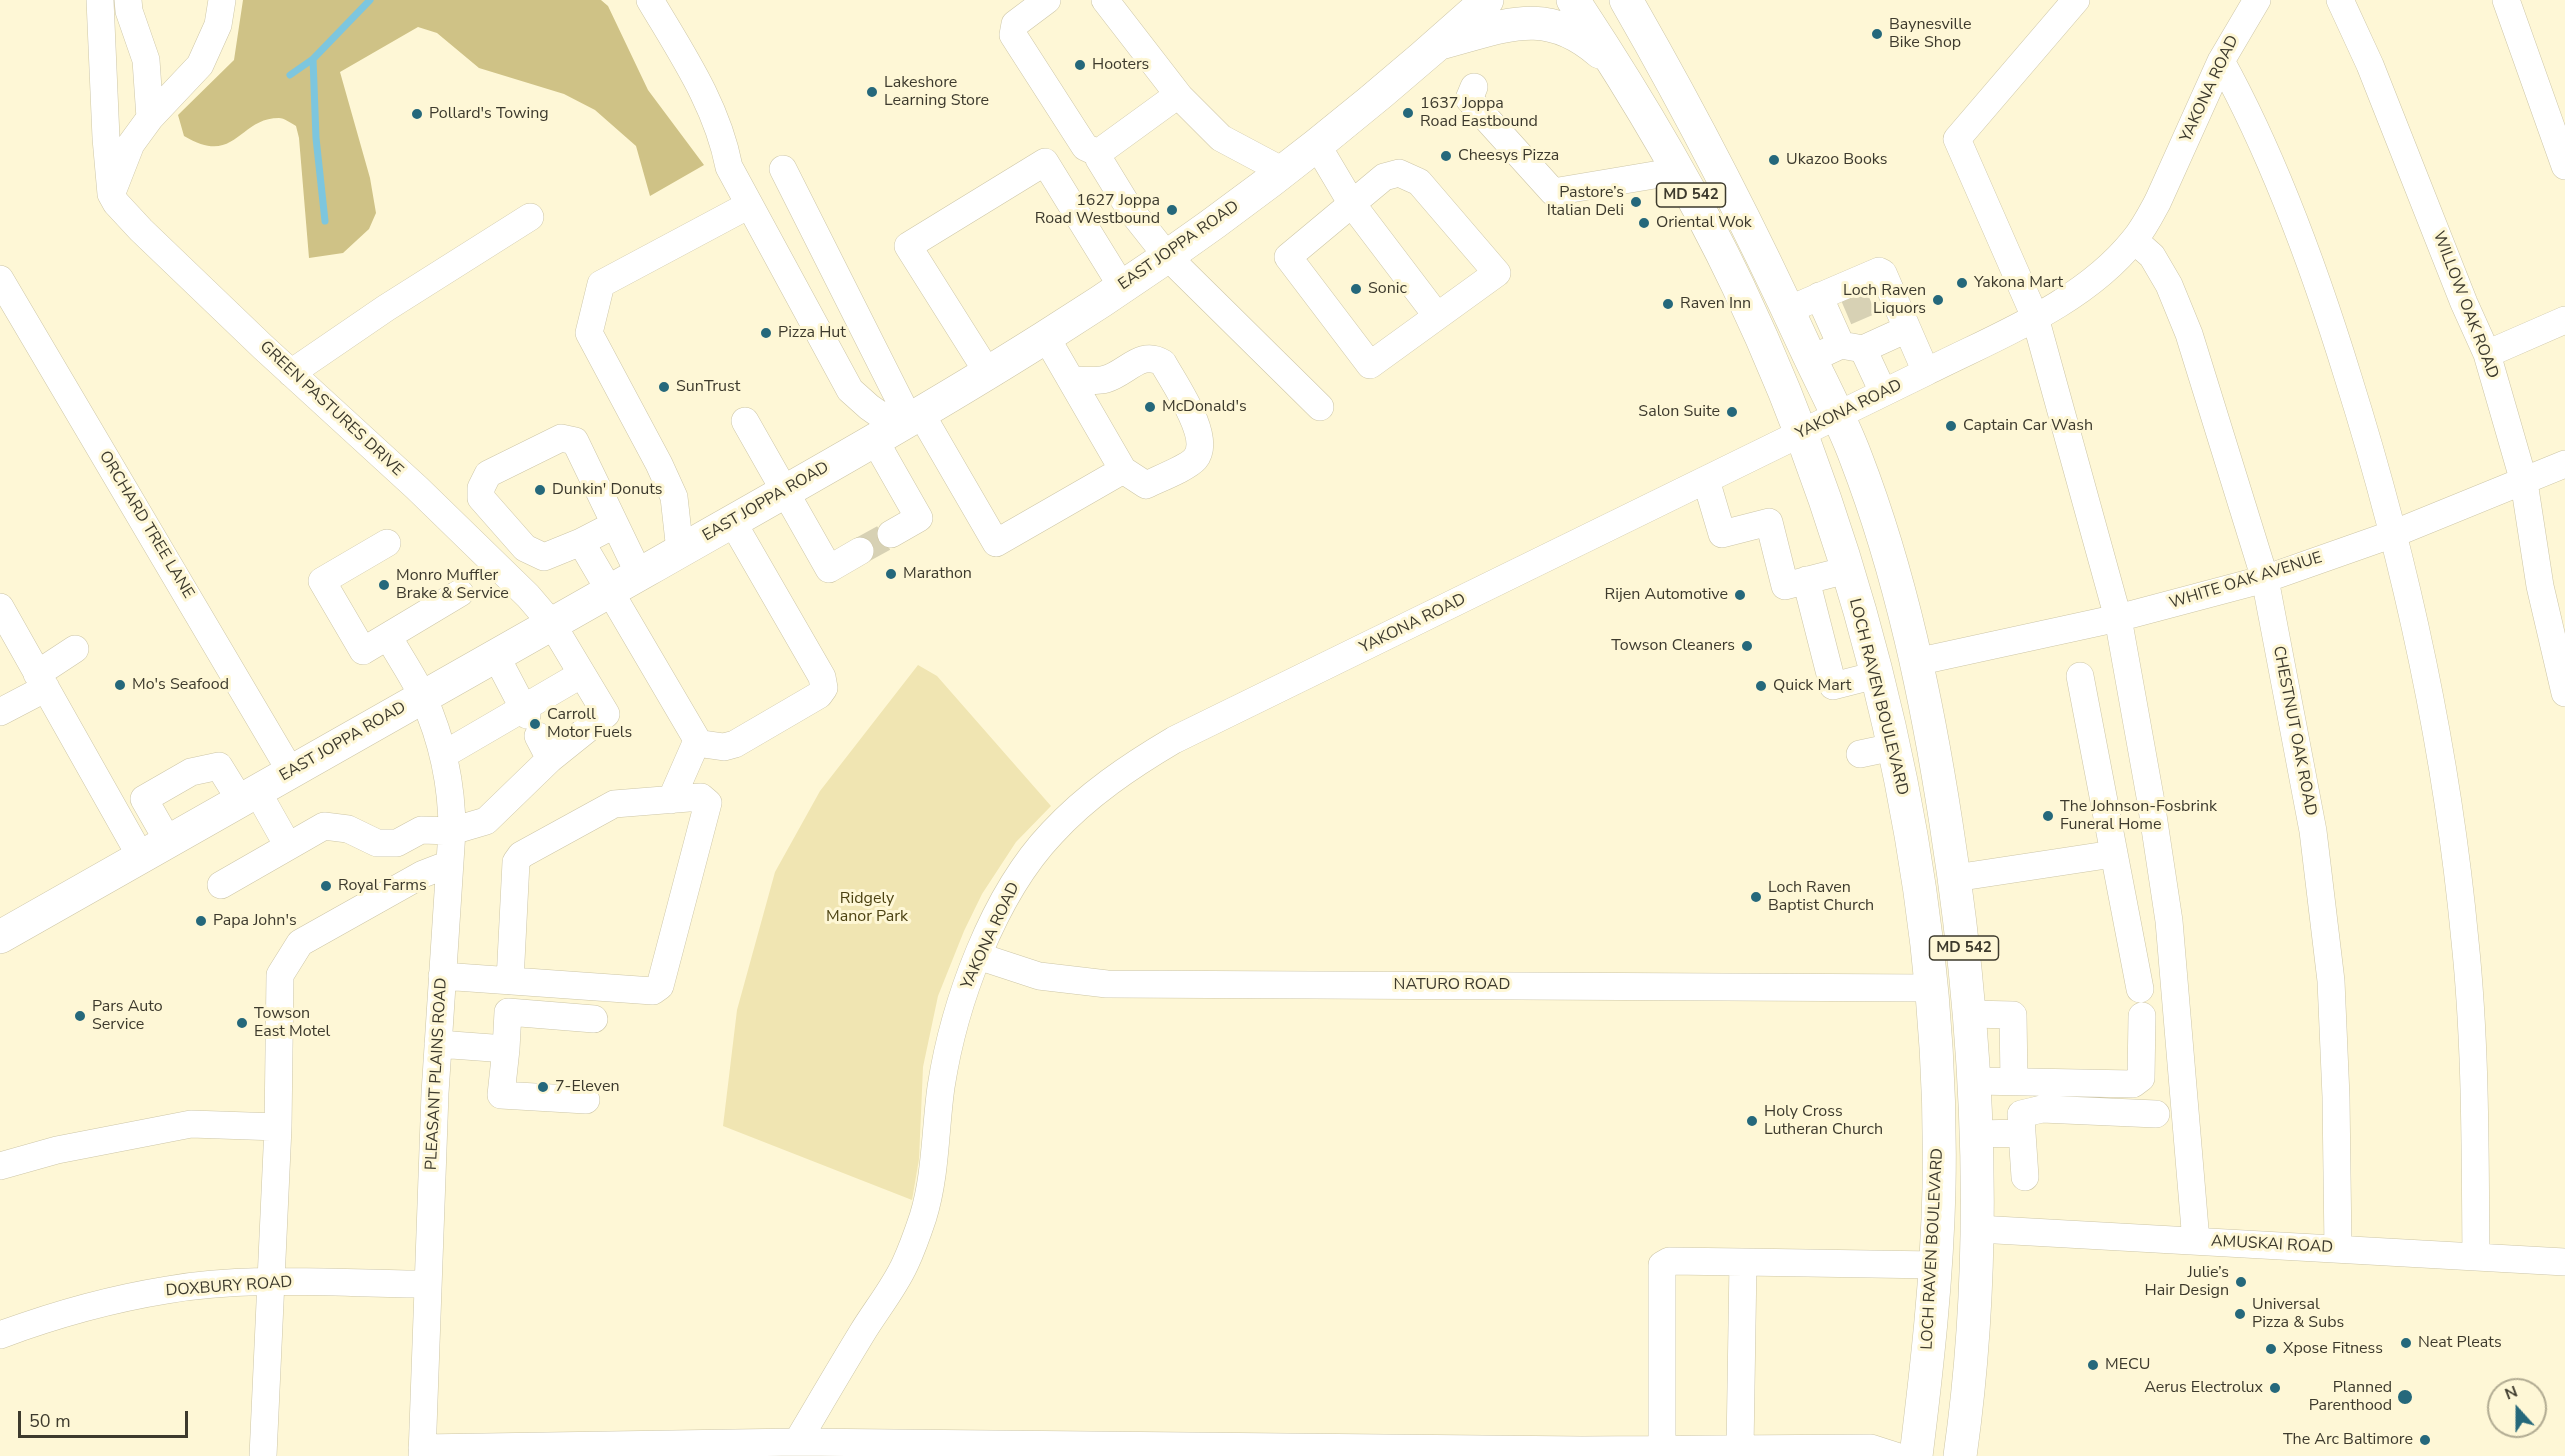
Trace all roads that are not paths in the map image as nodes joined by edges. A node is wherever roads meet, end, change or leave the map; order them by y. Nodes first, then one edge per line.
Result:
1 (100, 0) edge
2 (128, 0) edge
3 (222, 0) edge
4 (650, 0) edge
5 (1047, 0) edge
6 (1105, 0) edge
7 (1487, 0) edge
8 (1573, 0) edge
9 (1626, 0) edge
10 (2076, 0) edge
11 (2257, 0) edge
12 (2340, 0) edge
13 (2506, 0) edge
14 (1439, 44) junction
15 (2221, 61) junction
16 (1618, 68) junction
17 (1474, 87) dead end
18 (1180, 97) junction
19 (150, 118) junction
20 (1317, 145) junction
21 (1098, 153) junction
22 (2565, 166) edge
23 (783, 169) dead end
24 (1283, 171) junction
25 (1678, 171) junction
26 (111, 194) junction
27 (749, 204) junction
28 (1352, 204) junction
29 (530, 217) dead end
30 (2134, 240) junction
31 (1167, 256) junction
32 (0, 279) edge
33 (1122, 287) junction
34 (1820, 296) junction
35 (1788, 310) junction
36 (1437, 316) junction
37 (2035, 317) junction
38 (2565, 320) edge
39 (1907, 329) junction
40 (1046, 337) junction
41 (1861, 340) junction
42 (2487, 354) junction
43 (1811, 359) junction
44 (1926, 372) junction
45 (291, 373) junction
46 (988, 373) junction
47 (1071, 380) junction
48 (1883, 392) junction
49 (1320, 407) dead end
50 (1837, 415) junction
51 (745, 421) dead end
52 (900, 424) junction
53 (1800, 434) junction
54 (2565, 464) edge
55 (1123, 470) junction
56 (1706, 480) junction
57 (2524, 482) junction
58 (784, 491) junction
59 (732, 521) junction
60 (614, 525) junction
61 (891, 534) tunnel mouth
62 (2393, 534) junction
63 (387, 543) dead end
64 (581, 543) junction
65 (681, 550) junction
66 (860, 552) tunnel mouth
67 (1847, 570) junction
68 (639, 574) junction
69 (2265, 579) junction
70 (1806, 580) junction
71 (609, 591) junction
72 (460, 593) dead end
73 (0, 607) edge
74 (2118, 618) junction
75 (552, 624) junction
76 (388, 636) junction
77 (75, 650) dead end
78 (496, 656) junction
79 (1916, 662) junction
80 (582, 674) junction
81 (1876, 675) junction
82 (2080, 676) dead end
83 (42, 681) junction
84 (2565, 693) edge
85 (423, 697) junction
86 (0, 712) edge
87 (534, 730) junction
88 (696, 743) junction
89 (1893, 747) junction
90 (1860, 754) dead end
91 (443, 755) junction
92 (291, 772) junction
93 (249, 796) junction
94 (671, 800) junction
95 (452, 831) junction
96 (168, 841) junction
97 (288, 846) junction
98 (2113, 854) junction
99 (141, 857) junction
100 (449, 864) junction
101 (1955, 878) junction
102 (221, 885) dead end
103 (0, 937) edge
104 (978, 956) junction
105 (442, 976) junction
106 (510, 981) junction
107 (1930, 988) junction
108 (2140, 989) dead end
109 (1971, 1014) junction
110 (2142, 1016) dead end
111 (594, 1019) dead end
112 (438, 1044) junction
113 (506, 1048) junction
114 (1975, 1081) junction
115 (2014, 1081) junction
116 (586, 1100) dead end
117 (2156, 1114) dead end
118 (278, 1128) junction
119 (2022, 1133) junction
120 (1977, 1134) junction
121 (0, 1166) edge
122 (2025, 1177) dead end
123 (1978, 1229) junction
124 (2196, 1241) junction
125 (2338, 1249) junction
126 (2476, 1257) junction
127 (1743, 1262) junction
128 (2565, 1262) edge
129 (1935, 1265) junction
130 (271, 1282) junction
131 (427, 1284) junction
132 (0, 1335) edge
133 (798, 1442) junction
134 (1740, 1449) junction
135 (1662, 1450) junction
136 (422, 1452) edge
137 (1581, 1453) edge
138 (263, 1456) edge
139 (1896, 1456) edge
140 (1916, 1456) edge
141 (1960, 1456) edge

1 - 26 street
2 - 19 street
3 - 19 street
4 - 27 street
5 - 21 street
6 - 18 street
7 - 14 main road, EAST JOPPA ROAD
8 - 16 main road, LOCH RAVEN BOULEVARD / MD 542
9 - 35 main road, MD 542
10 - 37 street
11 - 15 street, YAKONA ROAD
12 - 42 street, WILLOW OAK ROAD
13 - 22 street
14 - 16 main road
14 - 20 main road, EAST JOPPA ROAD
15 - 30 street, YAKONA ROAD
15 - 62 street
16 - 25 main road, LOCH RAVEN BOULEVARD / MD 542
17 - 25 street
18 - 21 street
18 - 24 street
19 - 26 street
20 - 24 main road, EAST JOPPA ROAD
20 - 28 street
21 - 31 street
23 - 52 street
24 - 31 main road, EAST JOPPA ROAD
25 - 53 main road, LOCH RAVEN BOULEVARD / MD 542
26 - 45 street, GREEN PASTURES DRIVE
27 - 52 street
27 - 65 street
28 - 36 street
28 - 36 street
28 - 36 street
29 - 45 street
30 - 37 street, YAKONA ROAD
30 - 69 street, CHESTNUT OAK ROAD
31 - 33 main road, EAST JOPPA ROAD
31 - 49 street
32 - 92 street, ORCHARD TREE LANE
33 - 40 main road, EAST JOPPA ROAD
33 - 46 street
34 - 35 street
34 - 39 street
34 - 41 street
35 - 43 main road, MD 542
37 - 44 street, YAKONA ROAD
37 - 74 street
38 - 42 street
39 - 41 street
39 - 44 street
40 - 46 main road, EAST JOPPA ROAD
40 - 47 street
41 - 43 street
41 - 48 street
42 - 57 street, WILLOW OAK ROAD
43 - 50 main road, MD 542
44 - 48 street, YAKONA ROAD
45 - 75 street, GREEN PASTURES DRIVE
46 - 52 main road, EAST JOPPA ROAD
47 - 55 street
47 - 55 street
48 - 50 street, YAKONA ROAD
50 - 53 street, YAKONA ROAD
50 - 79 main road, MD 542
51 - 58 street
52 - 55 street
52 - 58 main road, EAST JOPPA ROAD
52 - 61 street
53 - 56 street, YAKONA ROAD
53 - 67 main road, LOCH RAVEN BOULEVARD / MD 542
54 - 57 street, WHITE OAK AVENUE
56 - 70 street
56 - 104 street, YAKONA ROAD
57 - 62 street, WHITE OAK AVENUE
57 - 84 street, WILLOW OAK ROAD
58 - 59 main road, EAST JOPPA ROAD
58 - 66 street
59 - 65 main road, EAST JOPPA ROAD
59 - 88 street
60 - 64 street
60 - 64 street
60 - 68 street
62 - 69 street, WHITE OAK AVENUE
62 - 126 street
63 - 76 street
64 - 71 street
65 - 68 main road, EAST JOPPA ROAD
67 - 70 street
67 - 81 main road, LOCH RAVEN BOULEVARD / MD 542
68 - 71 main road, EAST JOPPA ROAD
69 - 74 street, WHITE OAK AVENUE
69 - 125 street, CHESTNUT OAK ROAD
70 - 81 street
71 - 75 main road, EAST JOPPA ROAD
71 - 88 street
72 - 76 street
73 - 83 street
74 - 79 street, WHITE OAK AVENUE
74 - 124 street
75 - 78 main road, EAST JOPPA ROAD
75 - 80 street, GREEN PASTURES DRIVE
76 - 85 street, PLEASANT PLAINS ROAD
77 - 83 street
78 - 85 main road, EAST JOPPA ROAD
78 - 87 street
79 - 101 main road, MD 542
80 - 87 street
80 - 87 street, GREEN PASTURES DRIVE
81 - 89 main road, LOCH RAVEN BOULEVARD / MD 542
82 - 98 street
83 - 86 street
83 - 99 street
85 - 91 street, PLEASANT PLAINS ROAD
85 - 92 main road, EAST JOPPA ROAD
87 - 91 street
87 - 95 street
88 - 94 street
89 - 90 street
89 - 107 main road, LOCH RAVEN BOULEVARD / MD 542
91 - 95 street, PLEASANT PLAINS ROAD
92 - 93 main road, EAST JOPPA ROAD
93 - 96 main road, EAST JOPPA ROAD
93 - 96 street
93 - 97 street
94 - 106 street
94 - 106 street
95 - 97 street
95 - 100 street, PLEASANT PLAINS ROAD
96 - 99 main road, EAST JOPPA ROAD
97 - 102 street
98 - 101 street
98 - 108 street
99 - 103 main road, EAST JOPPA ROAD
100 - 105 street, PLEASANT PLAINS ROAD
100 - 118 street
101 - 109 main road, MD 542
104 - 107 street, NATURO ROAD
104 - 133 street, YAKONA ROAD
105 - 106 street
105 - 112 street, PLEASANT PLAINS ROAD
107 - 129 main road, LOCH RAVEN BOULEVARD / MD 542
109 - 114 main road, MD 542
109 - 115 street
110 - 115 street
111 - 113 street
112 - 113 street
112 - 131 street, PLEASANT PLAINS ROAD
113 - 116 street
114 - 115 street
114 - 120 main road, MD 542
117 - 119 street
118 - 121 street
118 - 130 street
119 - 120 street
119 - 122 street
120 - 123 main road, MD 542
123 - 124 street, AMUSKAI ROAD
123 - 141 main road, MD 542
124 - 125 street, AMUSKAI ROAD
125 - 126 street, AMUSKAI ROAD
126 - 128 street, AMUSKAI ROAD
127 - 129 street
127 - 134 street
127 - 135 street
129 - 140 main road, LOCH RAVEN BOULEVARD / MD 542
130 - 131 street, DOXBURY ROAD
130 - 132 street, DOXBURY ROAD
130 - 138 street
131 - 136 street, PLEASANT PLAINS ROAD
133 - 136 street
133 - 137 street
134 - 135 street
134 - 139 street
135 - 137 street

